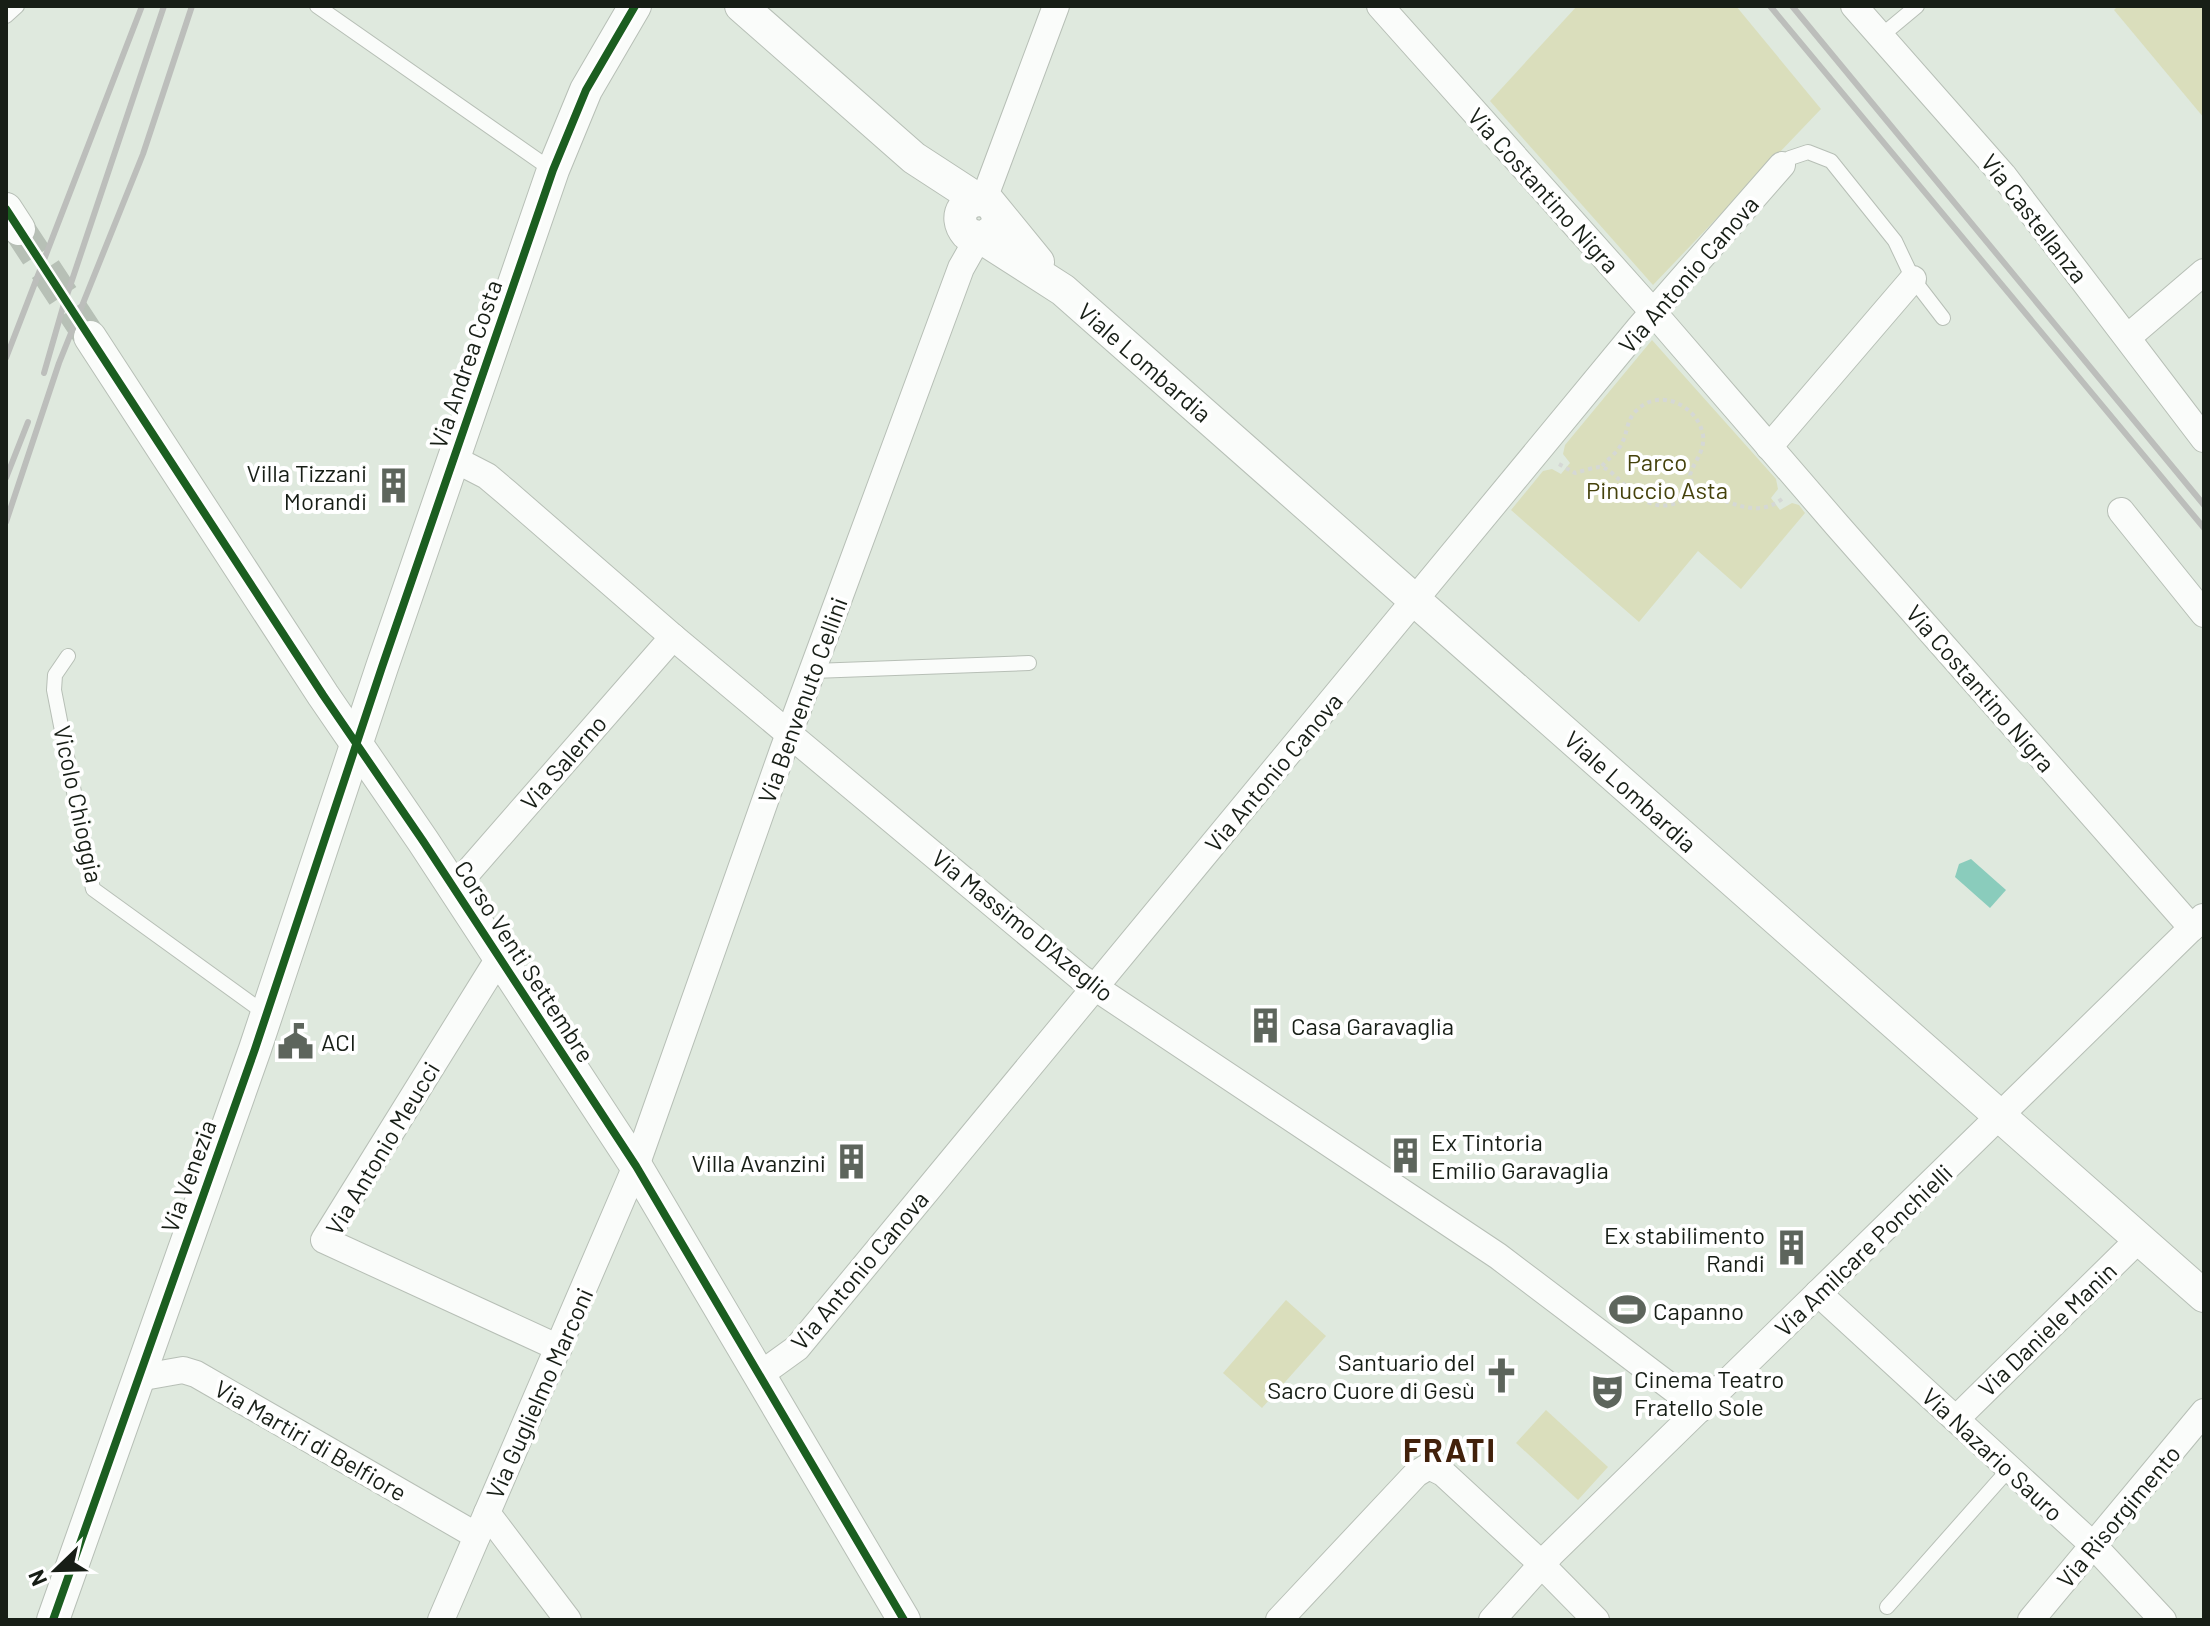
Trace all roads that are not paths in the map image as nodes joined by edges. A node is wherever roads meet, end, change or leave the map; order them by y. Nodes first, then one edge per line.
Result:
1 (17, 6) edge
2 (317, 6) edge
3 (635, 6) edge
4 (741, 6) edge
5 (1056, 6) edge
6 (1380, 6) edge
7 (1854, 6) edge
8 (1917, 6) edge
9 (6, 16) edge
10 (1881, 36) junction
11 (1782, 165) joint
12 (553, 170) junction
13 (980, 218) junction
14 (2204, 272) edge
15 (1913, 279) junction
16 (1653, 312) junction
17 (1943, 318) dead end
18 (90, 337) tunnel mouth
19 (2128, 337) junction
20 (2204, 439) edge
21 (1769, 447) junction
22 (454, 459) junction
23 (2121, 511) dead end
24 (1415, 600) junction
25 (2204, 614) edge
26 (673, 637) junction
27 (68, 656) dead end
28 (1029, 663) dead end
29 (813, 671) junction
30 (789, 733) junction
31 (356, 744) junction
32 (454, 888) junction
33 (2198, 922) edge
34 (499, 958) junction
35 (1094, 987) junction
36 (267, 1014) junction
37 (2000, 1116) junction
38 (636, 1166) junction
39 (2139, 1239) junction
40 (1818, 1293) junction
41 (2204, 1296) edge
42 (559, 1348) junction
43 (761, 1374) junction
44 (138, 1378) junction
45 (1700, 1409) junction
46 (2204, 1412) edge
47 (1956, 1419) junction
48 (2009, 1469) junction
49 (482, 1524) junction
50 (2093, 1545) junction
51 (1541, 1566) junction
52 (1887, 1607) dead end
53 (893, 1615) edge
54 (53, 1620) edge
55 (441, 1620) edge
56 (568, 1620) edge
57 (1279, 1620) edge
58 (1492, 1620) edge
59 (1596, 1620) edge
60 (2031, 1620) edge
61 (2163, 1620) edge

1 - 9 lane
2 - 12 lane
3 - 12 street, Via Andrea Costa
4 - 13 street, Viale Lombardia
5 - 13 street, Via Benvenuto Cellini
6 - 16 street, Via Costantino Nigra
7 - 10 street, Via Castellanza
8 - 10 lane
10 - 19 street, Via Castellanza
11 - 15 lane
11 - 16 street, Via Antonio Canova
12 - 22 street, Via Andrea Costa
13 - 24 street, Viale Lombardia
13 - 29 street, Via Benvenuto Cellini
14 - 19 street
15 - 17 lane
15 - 21 street
16 - 21 street, Via Costantino Nigra
16 - 24 street, Via Antonio Canova
18 - 31 street, Corso Venti Settembre
19 - 20 street, Via Castellanza
21 - 33 street, Via Costantino Nigra
22 - 26 street, Via Massimo D'Azeglio
22 - 31 street, Via Andrea Costa
23 - 25 street
24 - 35 street, Via Antonio Canova
24 - 37 street, Viale Lombardia
26 - 30 street, Via Massimo D'Azeglio
26 - 32 street, Via Salerno
27 - 36 lane, Vicolo Chioggia
28 - 29 lane
29 - 30 street, Via Benvenuto Cellini
30 - 35 street, Via Massimo D'Azeglio
30 - 38 street, Via Benvenuto Cellini
31 - 32 street, Corso Venti Settembre
31 - 36 street, Via Venezia
32 - 34 street, Corso Venti Settembre
33 - 37 street, Via Amilcare Ponchielli
34 - 38 street, Corso Venti Settembre
34 - 42 street, Via Antonio Meucci
35 - 43 street, Via Antonio Canova
35 - 45 street, Via Massimo D'Azeglio
36 - 44 street, Via Venezia
37 - 39 street, Viale Lombardia
37 - 40 street, Via Amilcare Ponchielli
38 - 42 street, Via Guglielmo Marconi
38 - 43 street, Corso Venti Settembre
39 - 41 street, Viale Lombardia
39 - 47 street, Via Daniele Manin
40 - 45 street, Via Amilcare Ponchielli
40 - 47 street, Via Nazario Sauro
42 - 49 street, Via Guglielmo Marconi
43 - 53 street, Corso Venti Settembre
44 - 49 street, Via Martiri di Belfiore
44 - 54 street, Via Venezia
45 - 51 street, Via Amilcare Ponchielli
46 - 50 street, Via Risorgimento
47 - 48 street, Via Nazario Sauro
48 - 50 street, Via Nazario Sauro
48 - 52 lane
49 - 55 street, Via Guglielmo Marconi
49 - 56 street, Via Martiri di Belfiore
50 - 60 street, Via Risorgimento
50 - 61 street, Via Nazario Sauro
51 - 57 street
51 - 58 street, Via Amilcare Ponchielli
51 - 59 street

